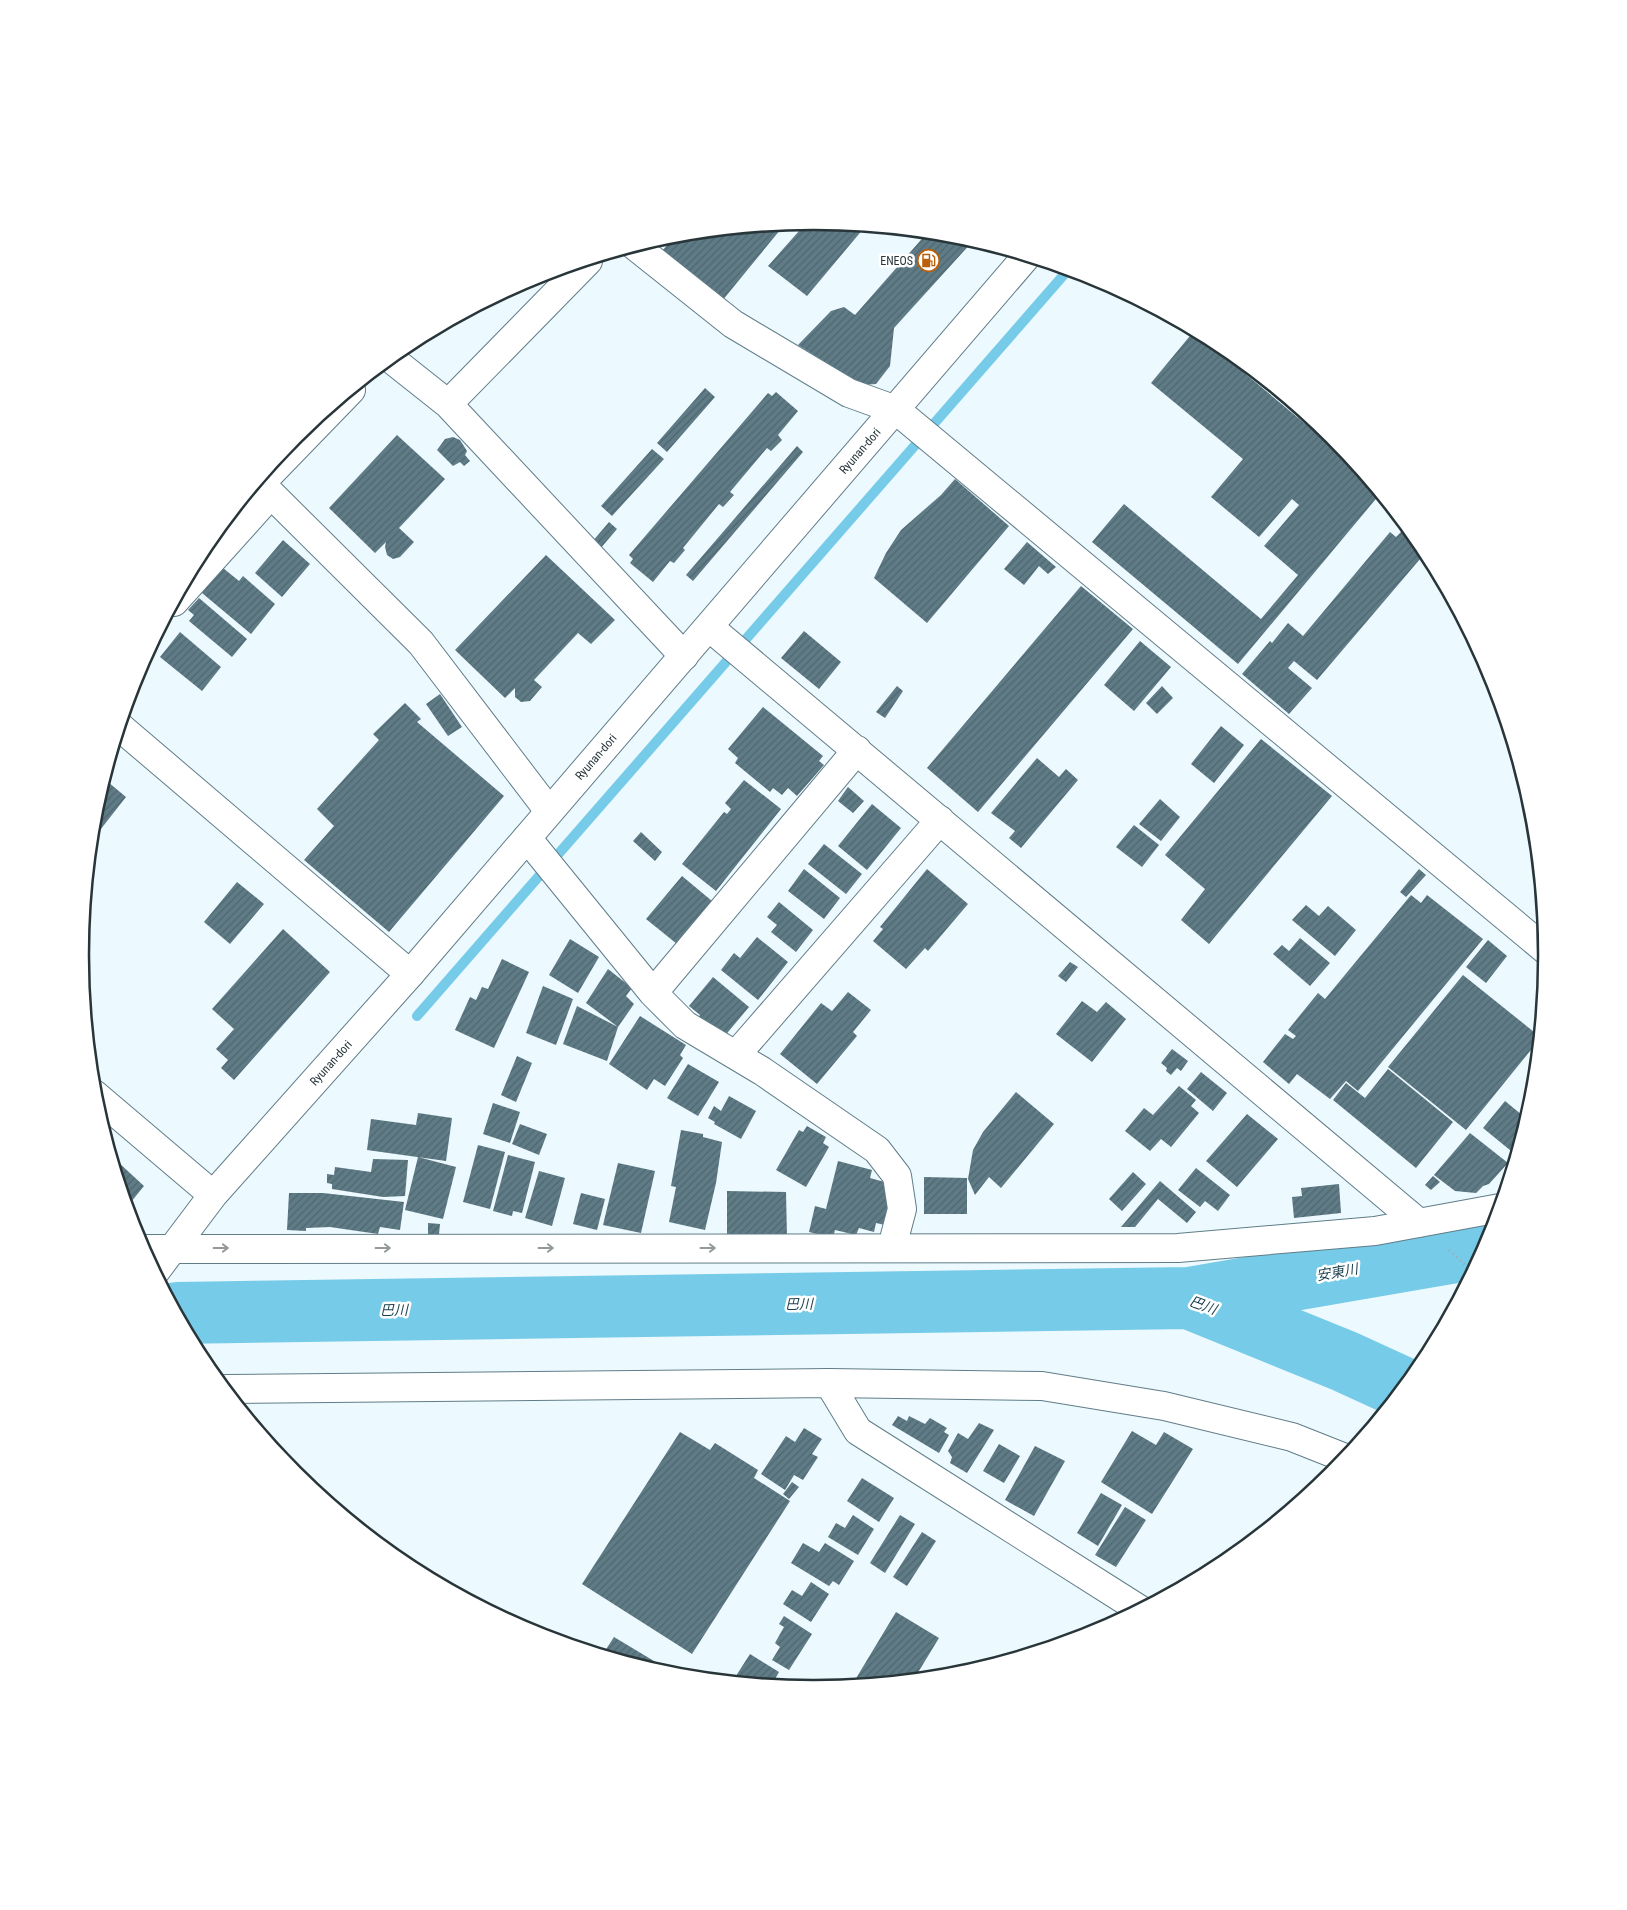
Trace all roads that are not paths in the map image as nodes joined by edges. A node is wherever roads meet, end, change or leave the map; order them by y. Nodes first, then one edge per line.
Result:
1 (642, 251) edge
2 (1022, 262) edge
3 (580, 269) edge
4 (396, 363) edge
5 (448, 404) junction
6 (896, 410) junction
7 (314, 431) edge
8 (262, 488) edge
9 (205, 562) edge
10 (709, 627) junction
11 (684, 656) junction
12 (124, 731) edge
13 (857, 750) junction
14 (549, 811) junction
15 (940, 820) junction
16 (527, 838) junction
17 (1538, 944) edge
18 (410, 974) junction
19 (653, 993) junction
20 (736, 1055) junction
21 (104, 1103) edge
22 (213, 1195) junction
23 (1492, 1210) edge
24 (1419, 1223) junction
25 (892, 1247) junction
26 (159, 1257) edge
27 (829, 1383) junction
28 (234, 1389) edge
29 (1337, 1455) edge
30 (1133, 1605) edge

1 - 6 street
2 - 6 street, Ryunan-dori
3 - 5 street
4 - 5 street
5 - 11 street
6 - 10 street, Ryunan-dori
6 - 17 street
7 - 8 street
8 - 9 street
8 - 14 street
10 - 11 street, Ryunan-dori
10 - 13 street
11 - 14 street, Ryunan-dori
12 - 18 street
13 - 15 street
13 - 19 street
14 - 16 street, Ryunan-dori
15 - 20 street
15 - 24 street
16 - 18 street, Ryunan-dori
16 - 19 street
18 - 22 street, Ryunan-dori
19 - 20 street
20 - 25 street
21 - 22 street
22 - 26 street, Ryunan-dori
23 - 24 street
24 - 25 street
26 -> 25 street
27 - 28 street
27 - 29 street
27 - 30 street

